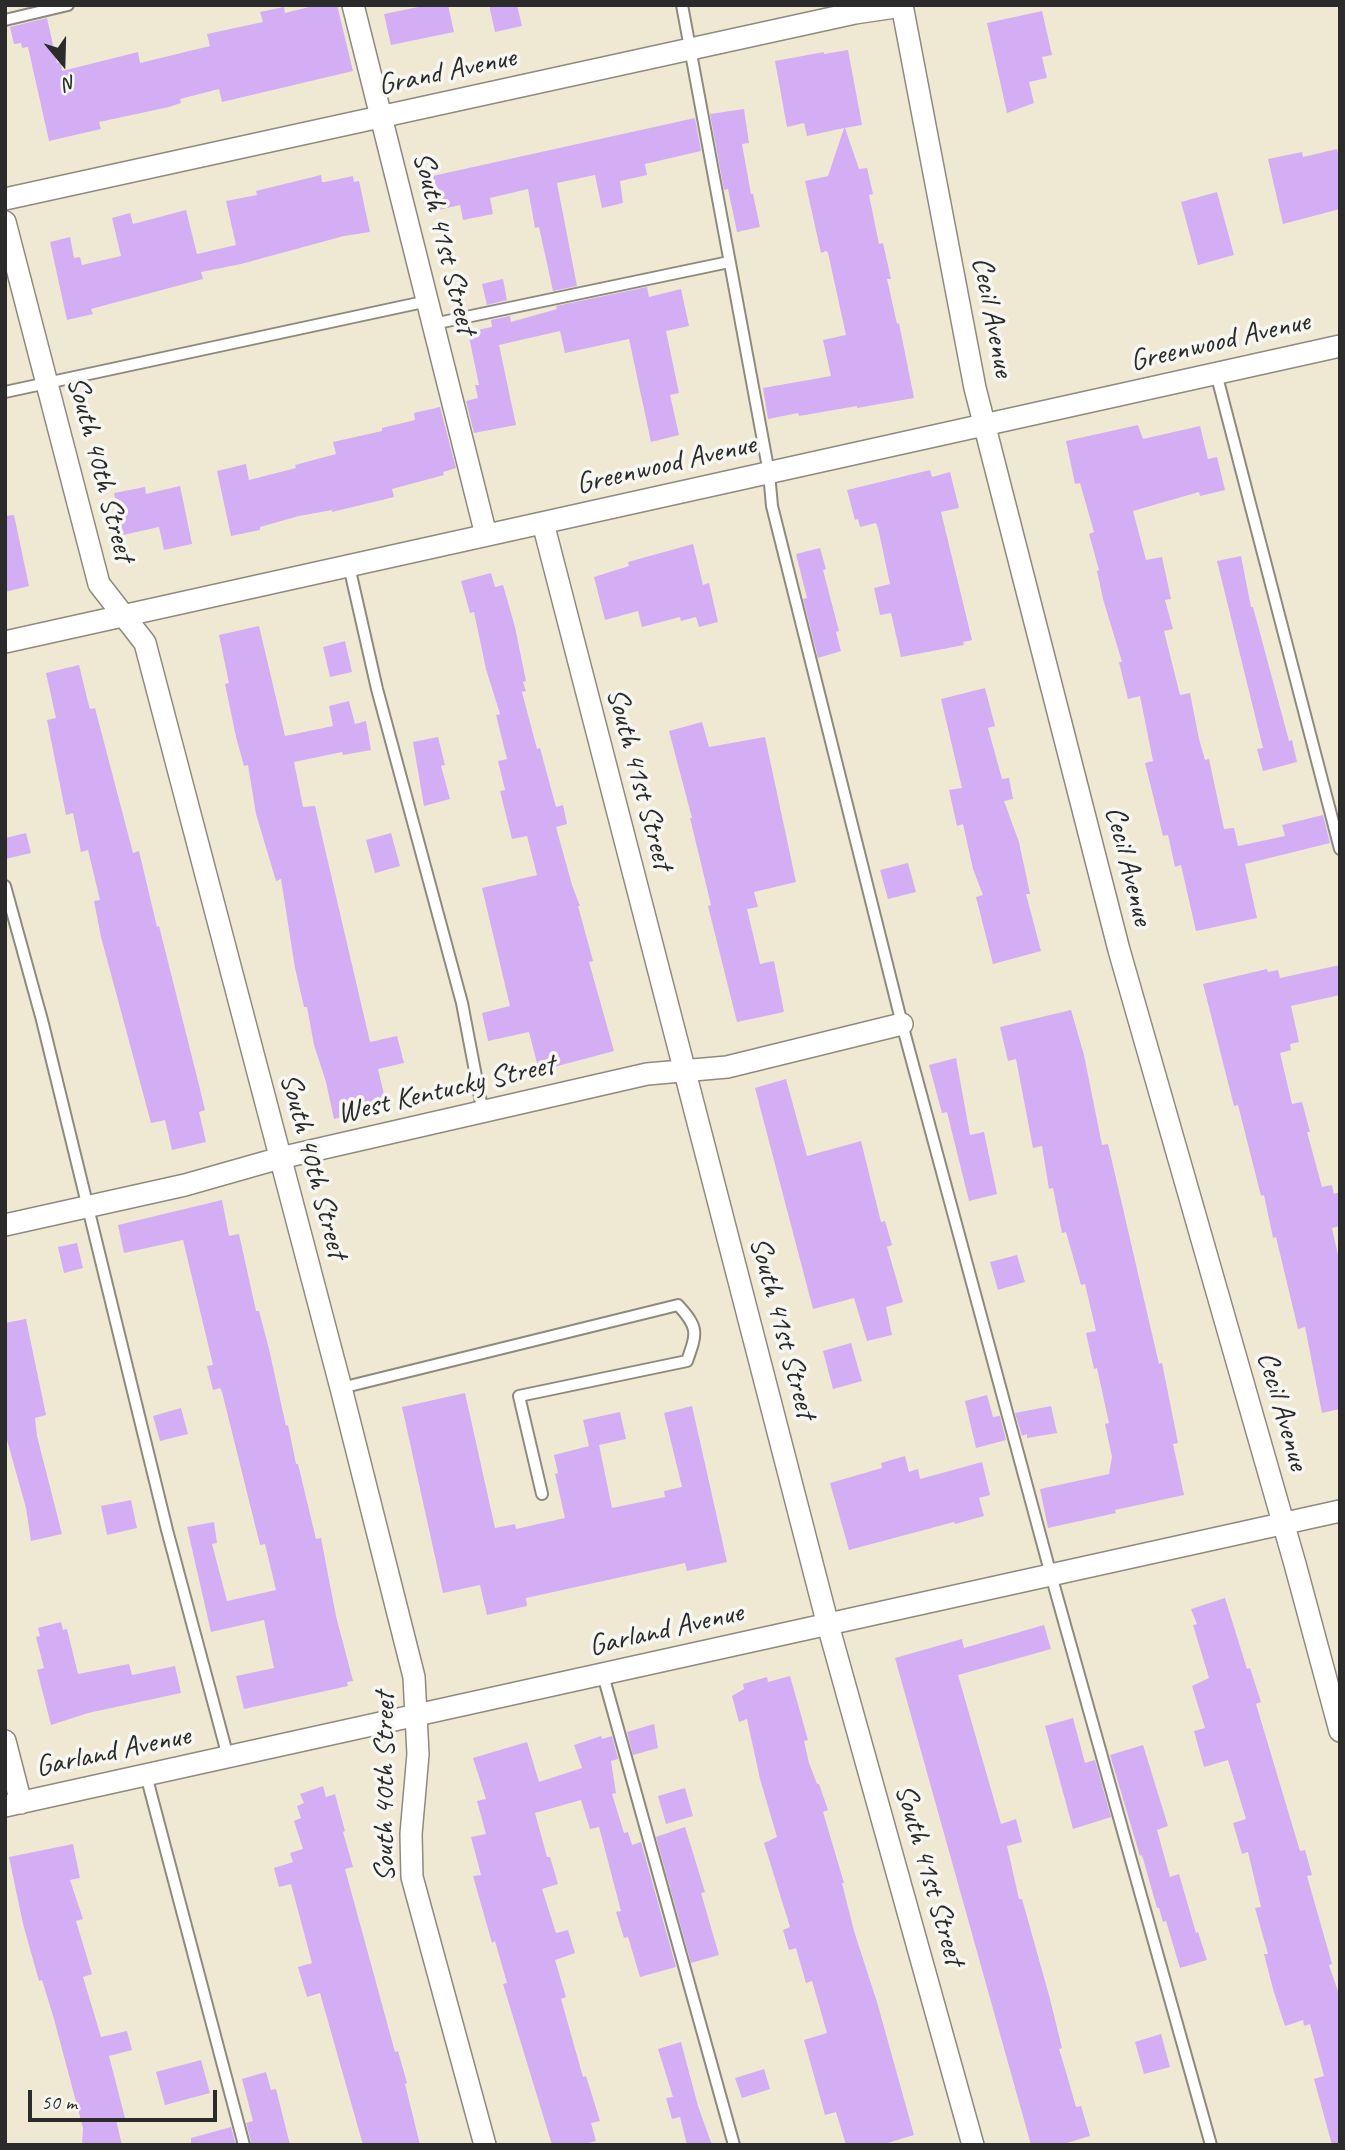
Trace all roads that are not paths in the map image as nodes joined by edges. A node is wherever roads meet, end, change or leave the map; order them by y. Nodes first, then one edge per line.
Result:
1 (68, 5) edge
2 (353, 5) edge
3 (682, 5) edge
4 (902, 6) edge
5 (5, 20) edge
6 (689, 49) junction
7 (381, 117) junction
8 (5, 199) edge
9 (5, 222) edge
10 (729, 262) junction
11 (428, 301) junction
12 (433, 324) junction
13 (1340, 346) edge
14 (1216, 373) junction
15 (47, 383) junction
16 (5, 392) edge
17 (985, 425) junction
18 (769, 472) junction
19 (543, 523) junction
20 (486, 535) junction
21 (349, 566) junction
22 (124, 616) junction
23 (5, 642) edge
24 (1340, 849) edge
25 (5, 886) edge
26 (902, 1024) junction
27 (684, 1069) junction
28 (483, 1113) junction
29 (280, 1158) junction
30 (89, 1207) junction
31 (5, 1225) edge
32 (341, 1388) junction
33 (542, 1494) dead end
34 (1340, 1511) edge
35 (1283, 1522) junction
36 (1051, 1575) junction
37 (828, 1625) junction
38 (603, 1675) junction
39 (417, 1716) junction
40 (1340, 1731) edge
41 (5, 1741) edge
42 (228, 1758) junction
43 (146, 1775) junction
44 (13, 1804) edge
45 (244, 2145) edge
46 (485, 2145) edge
47 (734, 2145) edge
48 (973, 2145) edge
49 (1211, 2145) edge

1 - 5 lane
2 - 7 street, South 41st Street
3 - 6 lane
4 - 6 street, Grand Avenue
4 - 17 street, Cecil Avenue
6 - 7 street, Grand Avenue
6 - 10 lane
7 - 8 street, Grand Avenue
7 - 11 street, South 41st Street
9 - 15 street, South 40th Street
10 - 12 lane
10 - 18 lane
11 - 12 street, South 41st Street
11 - 15 lane
12 - 20 street, South 41st Street
13 - 14 street, Greenwood Avenue
14 - 17 street, Greenwood Avenue
14 - 24 lane
15 - 16 lane
15 - 22 street, South 40th Street
17 - 18 street, Greenwood Avenue
17 - 35 street, Cecil Avenue
18 - 19 street, Greenwood Avenue
18 - 26 lane
19 - 20 street, Greenwood Avenue
19 - 27 street, South 41st Street
20 - 21 street, Greenwood Avenue
21 - 22 street, Greenwood Avenue
21 - 28 lane
22 - 23 street, Greenwood Avenue
22 - 29 street, South 40th Street
25 - 30 lane
26 - 27 street, West Kentucky Street
26 - 36 lane
27 - 28 street, West Kentucky Street
27 - 37 street, South 41st Street
28 - 29 street, West Kentucky Street
29 - 30 street, West Kentucky Street
29 - 32 street, South 40th Street
30 - 31 street, West Kentucky Street
30 - 42 lane
32 - 33 lane
32 - 39 street, South 40th Street
34 - 35 street, Garland Avenue
35 - 36 street, Garland Avenue
35 - 40 street, Cecil Avenue
36 - 37 street, Garland Avenue
36 - 49 lane
37 - 38 street, Garland Avenue
37 - 48 street, South 41st Street
38 - 39 street, Garland Avenue
38 - 47 lane
39 - 42 street, Garland Avenue
39 - 46 street, South 40th Street
41 - 44 street
42 - 43 street, Garland Avenue
43 - 44 street, Garland Avenue
43 - 45 lane

